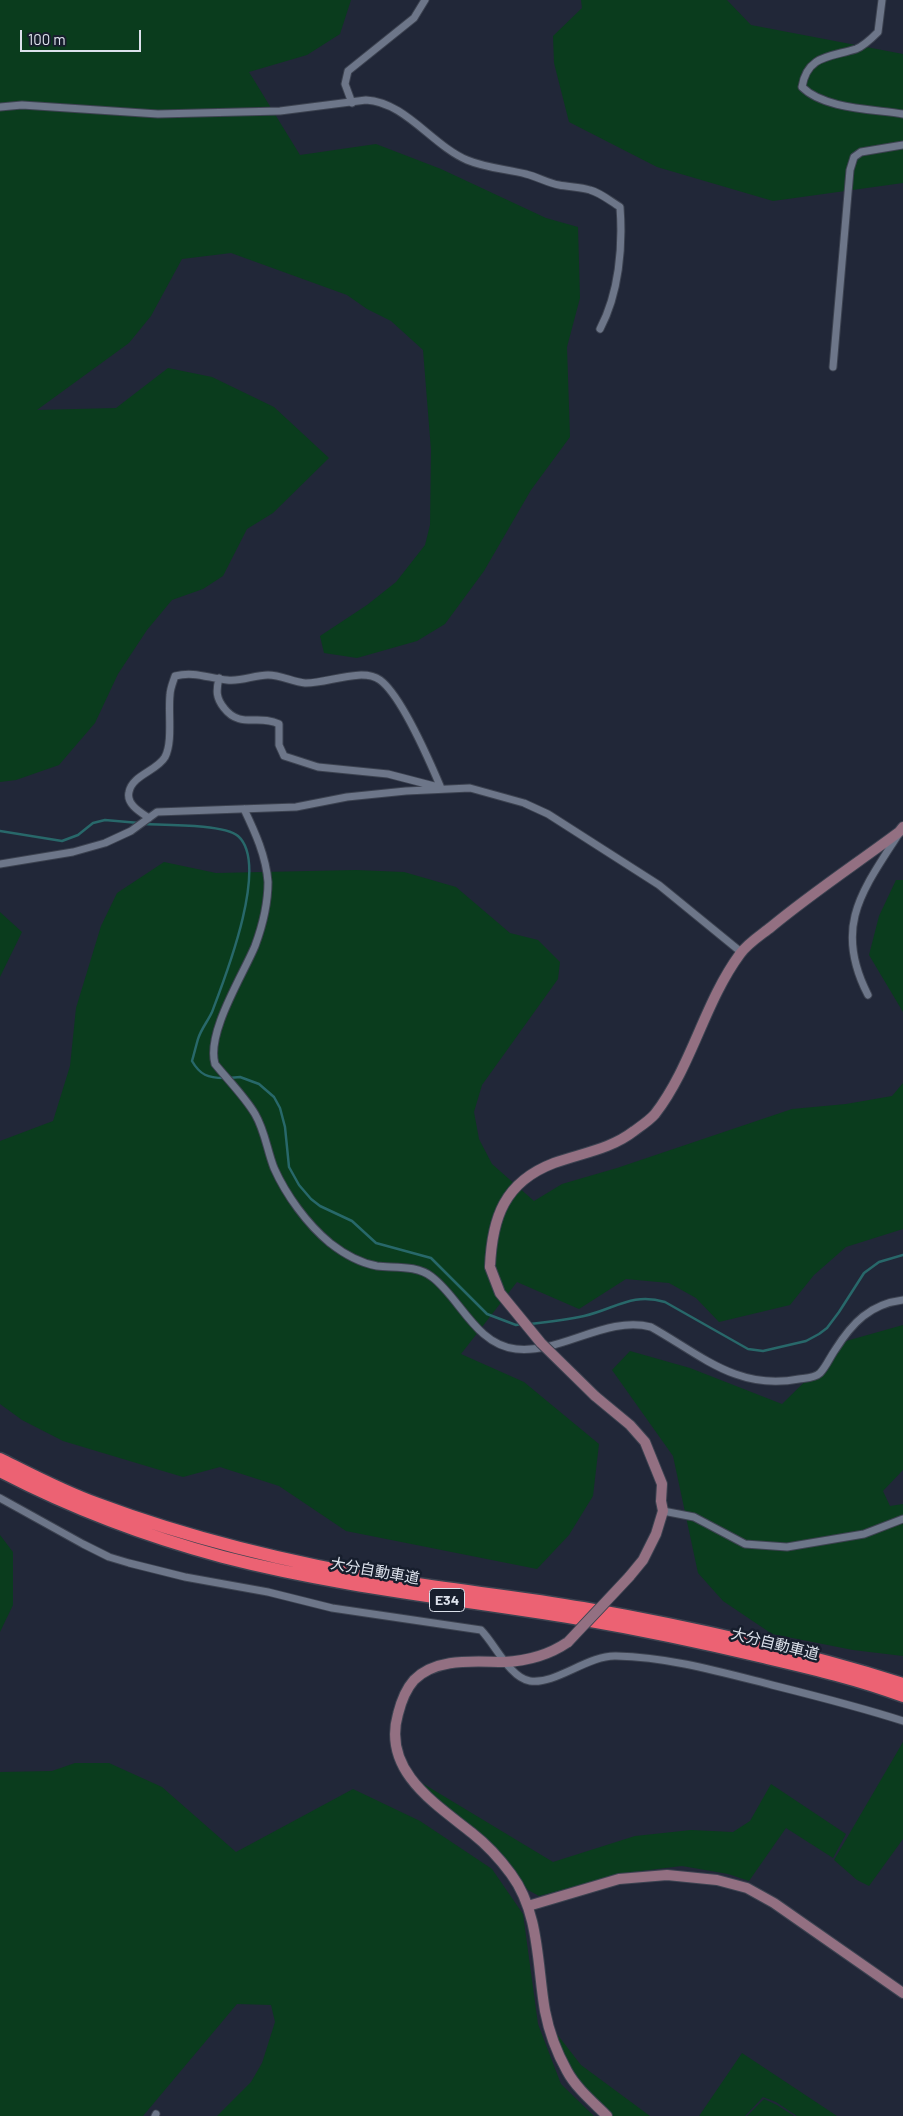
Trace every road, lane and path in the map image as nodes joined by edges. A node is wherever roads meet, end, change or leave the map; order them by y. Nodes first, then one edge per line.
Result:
1 (425, 0) edge
2 (882, 0) edge
3 (352, 103) junction
4 (0, 107) edge
5 (903, 114) edge
6 (903, 145) edge
7 (600, 329) dead end
8 (833, 367) dead end
9 (218, 678) junction
10 (441, 788) junction
11 (244, 809) junction
12 (149, 818) junction
13 (901, 830) edge
14 (0, 864) edge
15 (741, 952) junction
16 (868, 995) dead end
17 (903, 1300) edge
18 (0, 1459) edge
19 (0, 1472) edge
20 (0, 1498) edge
21 (663, 1511) junction
22 (903, 1519) edge
23 (505, 1662) junction
24 (903, 1684) edge
25 (903, 1696) edge
26 (903, 1721) edge
27 (528, 1906) junction
28 (903, 1993) edge
29 (607, 2116) edge

1 - 3 street
2 - 5 street
3 - 4 street
3 - 7 street
6 - 8 street
9 - 10 street
9 - 10 street
9 - 12 street
10 - 11 street
10 - 15 street
11 - 12 street
11 - 17 street
12 - 14 street
13 - 15 street
13 - 16 street
15 - 21 street, bridge
18 - 24 highway, 大分自動車道 / E34
19 - 25 highway, 大分自動車道 / E34
20 - 23 street
21 - 22 street
21 - 23 street, bridge
23 - 26 street
23 - 27 street
27 - 28 street
27 - 29 street

